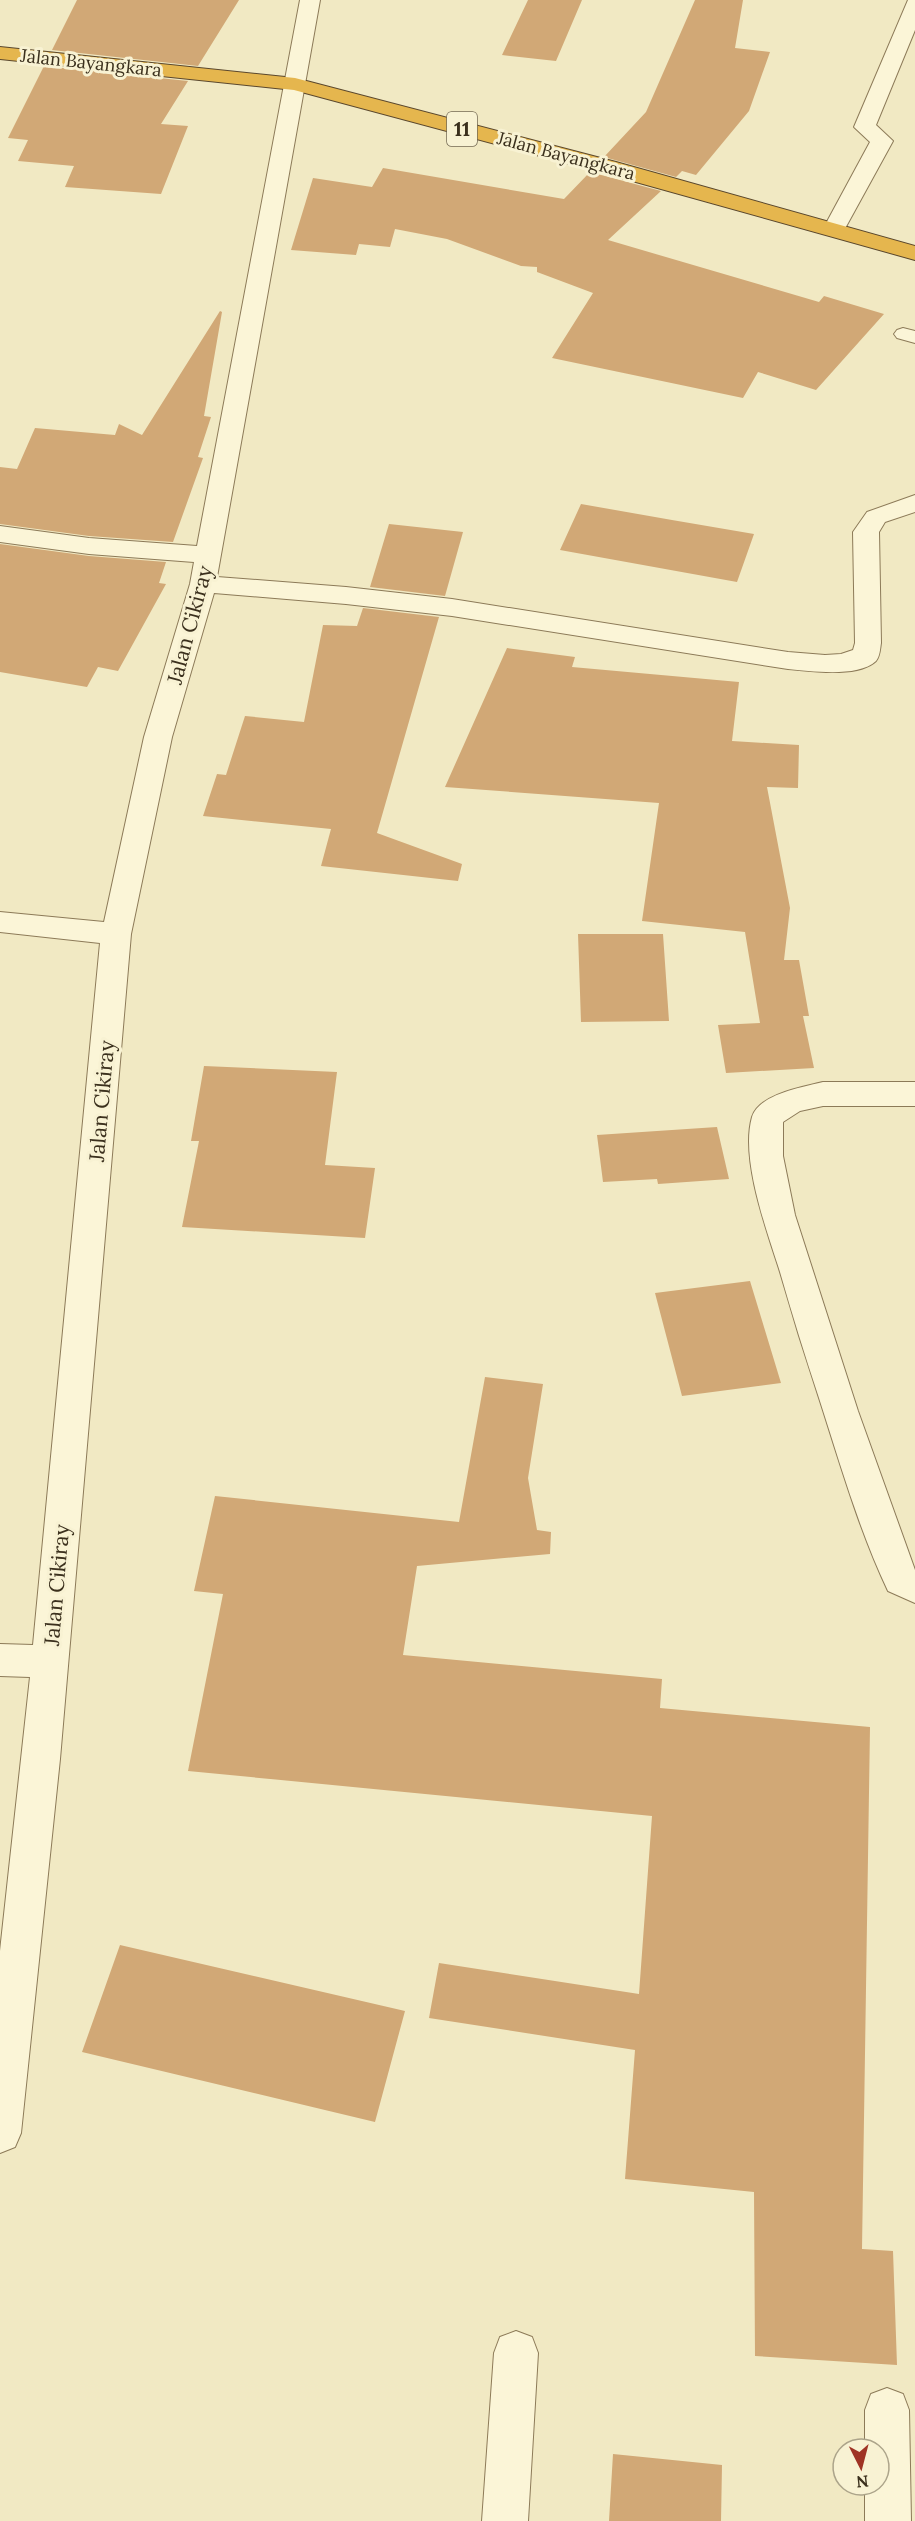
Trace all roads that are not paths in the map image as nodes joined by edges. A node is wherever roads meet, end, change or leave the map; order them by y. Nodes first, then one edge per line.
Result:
1 (310, 0) edge
2 (915, 4) edge
3 (0, 53) edge
4 (295, 84) junction
5 (834, 229) junction
6 (915, 253) edge
7 (915, 503) edge
8 (0, 534) edge
9 (206, 569) junction
10 (0, 922) edge
11 (116, 934) junction
12 (915, 1094) edge
13 (915, 1588) edge
14 (0, 1660) edge
15 (50, 1661) junction
16 (0, 2133) edge
17 (516, 2353) dead end
18 (887, 2410) dead end
19 (505, 2521) edge
20 (888, 2521) edge

1 - 4 street, Jalan Cikiray
2 - 5 street
3 - 4 highway, Jalan Bayangkara / 11
4 - 5 highway, Jalan Bayangkara / 11
4 - 9 street, Jalan Cikiray
5 - 6 highway, Jalan Bayangkara / 11
7 - 9 street
8 - 9 street
9 - 11 street, Jalan Cikiray
10 - 11 street
11 - 15 street, Jalan Cikiray
12 - 13 street
14 - 15 street
15 - 16 street, Jalan Cikiray
17 - 19 street
18 - 20 street

